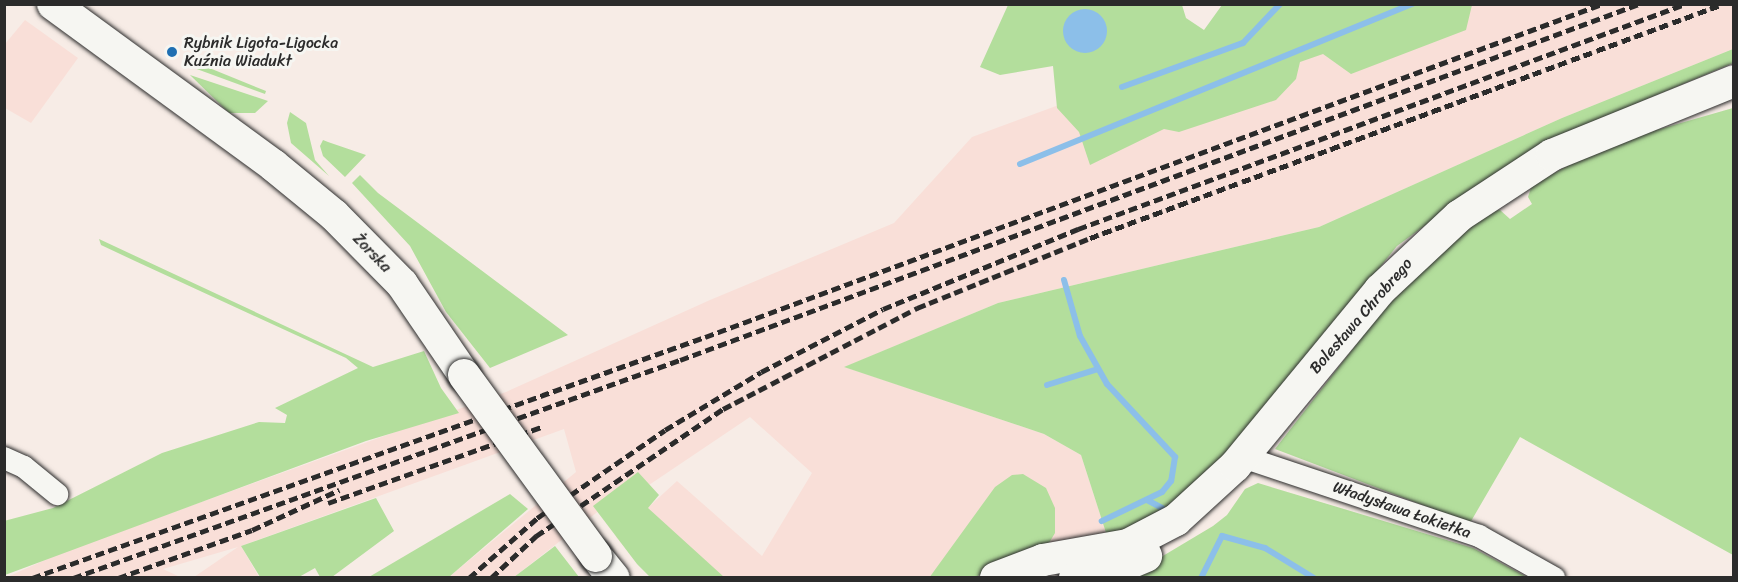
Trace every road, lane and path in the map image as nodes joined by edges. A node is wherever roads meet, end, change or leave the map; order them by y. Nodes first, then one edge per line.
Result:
1 (53, 4) edge
2 (1734, 81) edge
3 (4, 458) edge
4 (1239, 462) junction
5 (57, 494) dead end
6 (605, 567) edge
7 (996, 578) edge
8 (1075, 578) edge
9 (1554, 578) edge

1 - 6 street, Żorska, bridge
2 - 4 street, Bolesława Chrobrego
3 - 5 street
4 - 7 street, Bolesława Chrobrego
4 - 8 street, Bolesława Chrobrego
4 - 9 street, Władysława Łokietka

